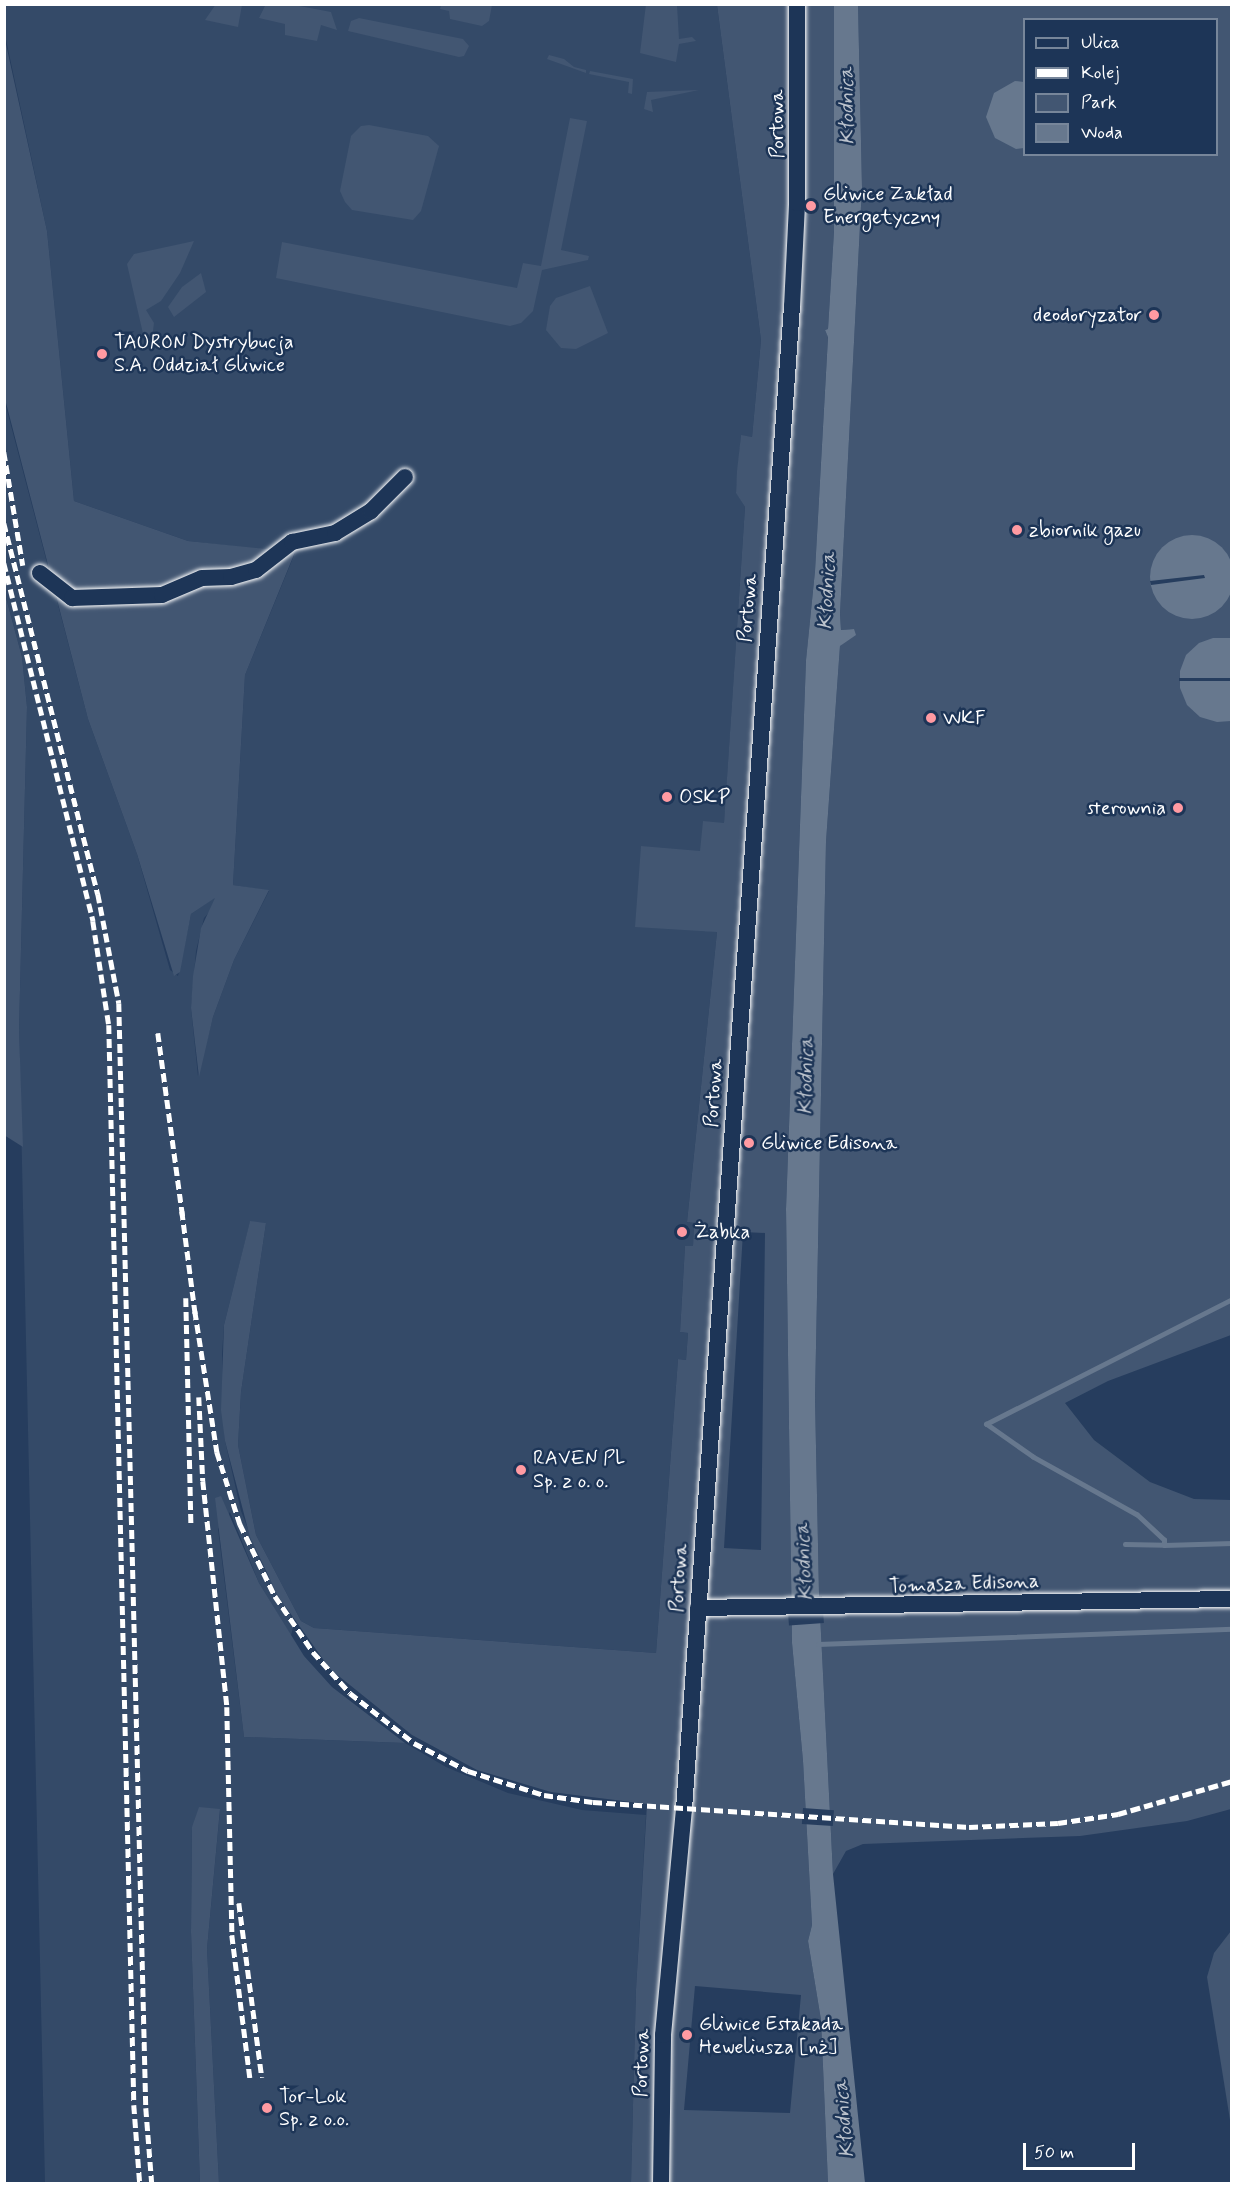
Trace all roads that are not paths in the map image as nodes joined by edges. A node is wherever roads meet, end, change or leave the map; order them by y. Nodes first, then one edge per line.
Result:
1 (797, 4) edge
2 (405, 477) dead end
3 (40, 573) dead end
4 (1232, 1599) edge
5 (698, 1608) junction
6 (661, 2184) edge

1 - 5 street, Portowa
2 - 3 street
4 - 5 street, Tomasza Edisona
5 - 6 street, Portowa

